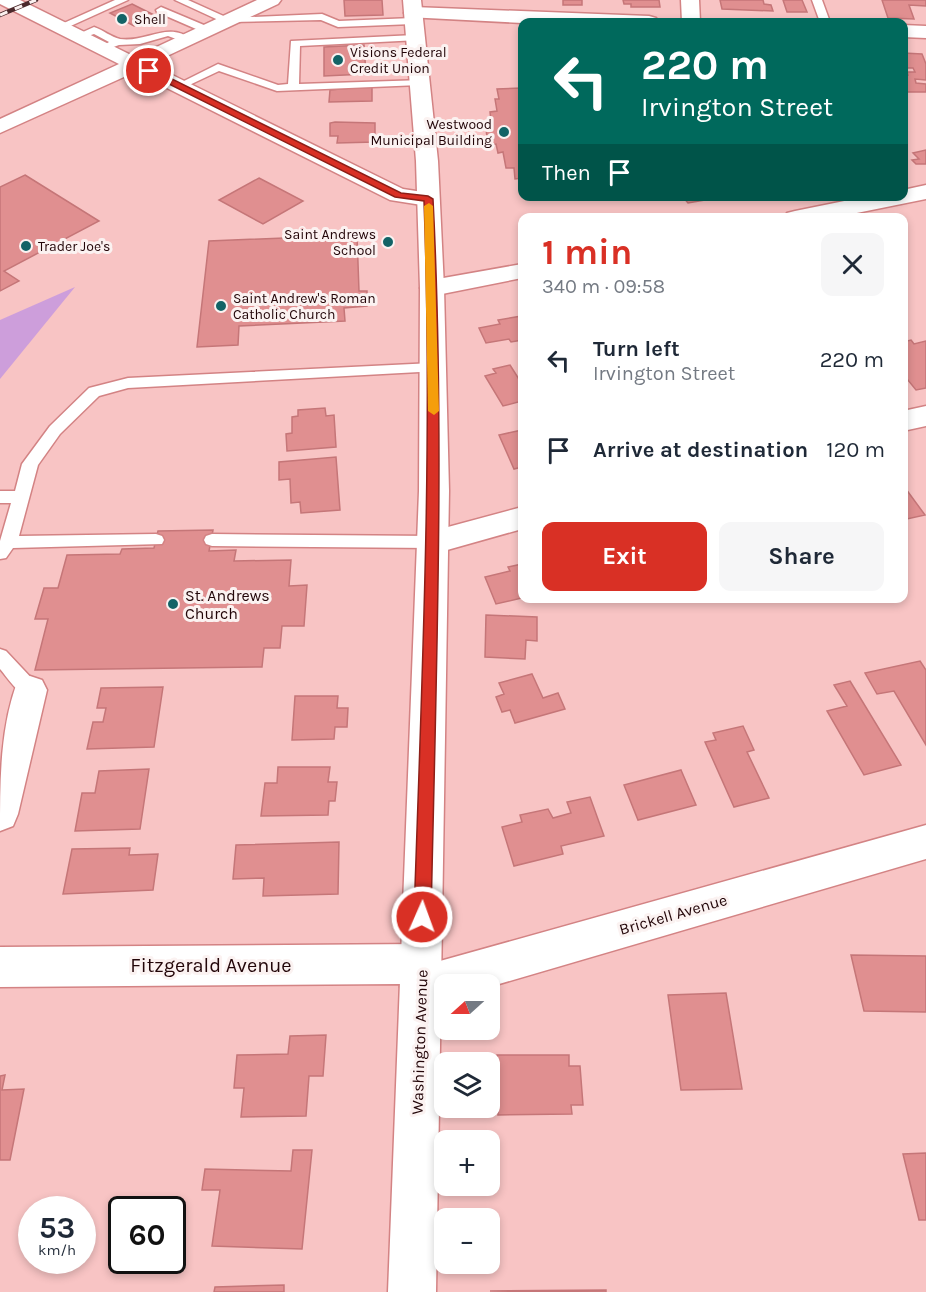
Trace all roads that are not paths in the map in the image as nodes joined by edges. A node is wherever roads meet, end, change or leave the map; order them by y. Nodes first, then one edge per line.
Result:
1 (6, 0) edge
2 (123, 0) edge
3 (180, 0) edge
4 (272, 0) edge
5 (690, 0) edge
6 (817, 0) edge
7 (161, 10) dead end
8 (413, 18) edge
9 (691, 18) edge
10 (824, 18) edge
11 (229, 20) junction
12 (518, 20) edge
13 (60, 27) junction
14 (207, 30) junction
15 (908, 31) edge
16 (926, 32) edge
17 (187, 40) junction
18 (110, 45) junction
19 (135, 64) junction
20 (420, 82) junction
21 (179, 86) junction
22 (293, 87) junction
23 (0, 127) edge
24 (926, 192) edge
25 (908, 195) edge
26 (428, 199) junction
27 (880, 201) edge
28 (818, 213) edge
29 (518, 272) edge
30 (432, 288) junction
31 (433, 368) junction
32 (926, 416) edge
33 (908, 420) edge
34 (0, 497) edge
35 (21, 497) junction
36 (518, 519) edge
37 (156, 540) dead end
38 (212, 540) dead end
39 (433, 542) junction
40 (4, 547) edge
41 (0, 656) edge
42 (30, 690) joint
43 (0, 814) edge
44 (926, 842) edge
45 (0, 967) edge
46 (421, 975) junction
47 (412, 1292) edge

1 - 13 street
2 - 13 lane
3 - 11 lane
4 - 11 street
5 - 9 street
6 - 10 lane
7 - 14 lane
8 - 11 lane
8 - 12 street
8 - 20 street, Washington Avenue
8 - 22 lane
11 - 14 street
13 - 18 street
14 - 17 street
15 - 16 street
17 - 18 lane
17 - 19 street
18 - 19 street
19 - 21 street
19 - 23 street
20 - 22 lane
20 - 26 street, Washington Avenue
21 - 22 lane
21 - 26 street
24 - 25 street
26 - 30 street, Washington Avenue
27 - 28 street
29 - 30 street
30 - 31 street, Washington Avenue
31 - 35 lane
31 - 39 street, Washington Avenue
32 - 33 street
34 - 35 lane
35 - 40 lane
36 - 39 street
37 - 40 lane
38 - 39 lane
39 - 46 street, Washington Avenue
41 - 42 lane
42 - 43 street
44 - 46 street, Brickell Avenue
45 - 46 street, Fitzgerald Avenue
46 - 47 street, Washington Avenue

